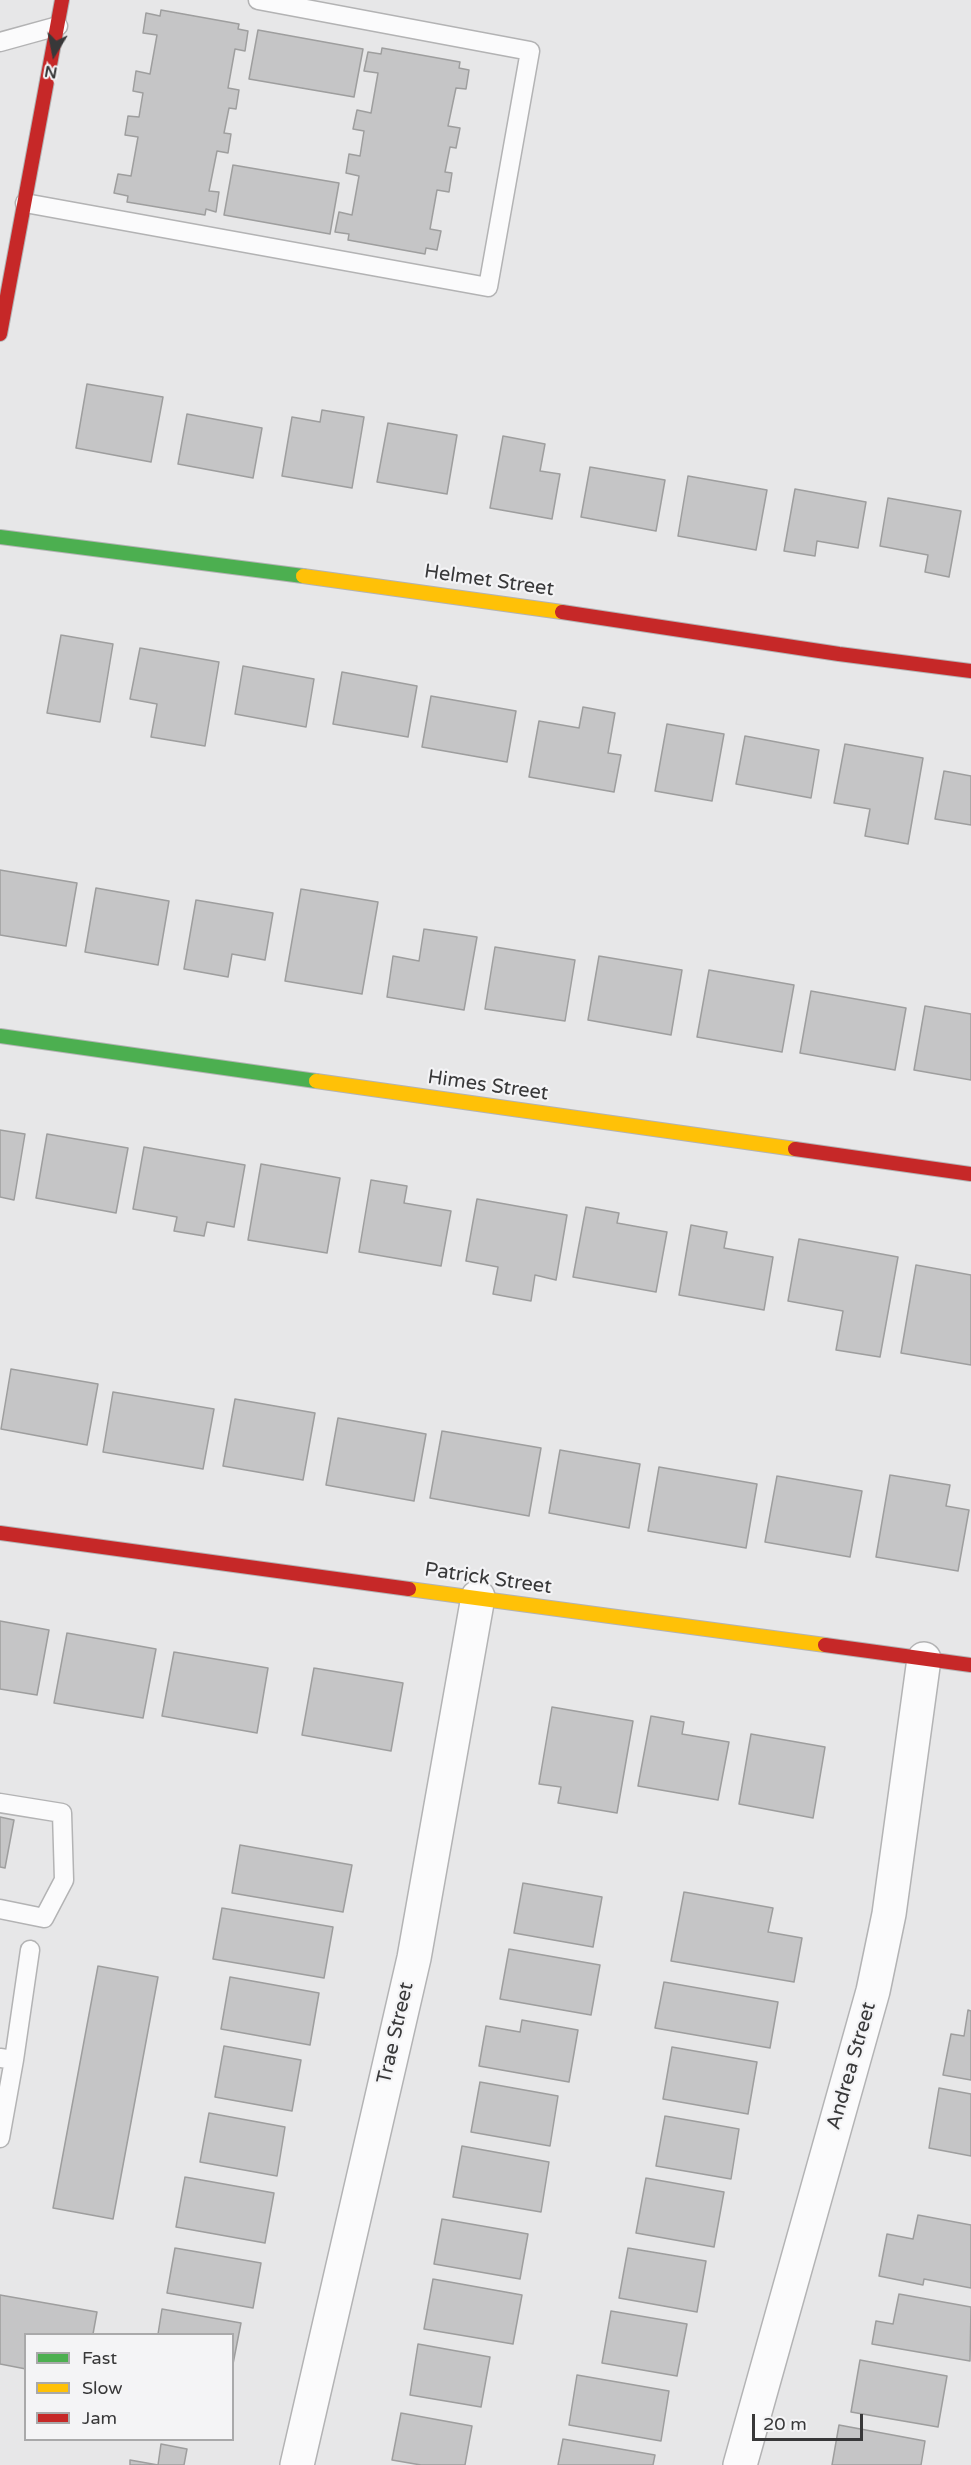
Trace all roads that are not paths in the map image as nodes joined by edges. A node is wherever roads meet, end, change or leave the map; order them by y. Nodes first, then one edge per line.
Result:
1 (62, 0) edge
2 (258, 0) edge
3 (58, 26) junction
4 (0, 42) edge
5 (25, 203) junction
6 (6, 268) edge
7 (0, 334) edge
8 (0, 537) edge
9 (971, 671) edge
10 (0, 1036) edge
11 (971, 1174) edge
12 (0, 1533) edge
13 (478, 1597) junction
14 (924, 1659) junction
15 (971, 1665) edge
16 (0, 1803) edge
17 (0, 1909) edge
18 (30, 1950) dead end
19 (7, 2059) edge
20 (0, 2138) edge
21 (297, 2465) edge
22 (740, 2465) edge

1 - 3 street
2 - 5 lane
3 - 4 lane
3 - 5 street
5 - 6 street
6 - 7 street
8 - 9 street, Helmet Street
10 - 11 street, Himes Street
12 - 13 street, Patrick Street
13 - 14 street, Patrick Street
13 - 21 street, Trae Street
14 - 15 street, Patrick Street
14 - 22 street, Andrea Street
16 - 17 lane
18 - 19 lane
19 - 20 lane

